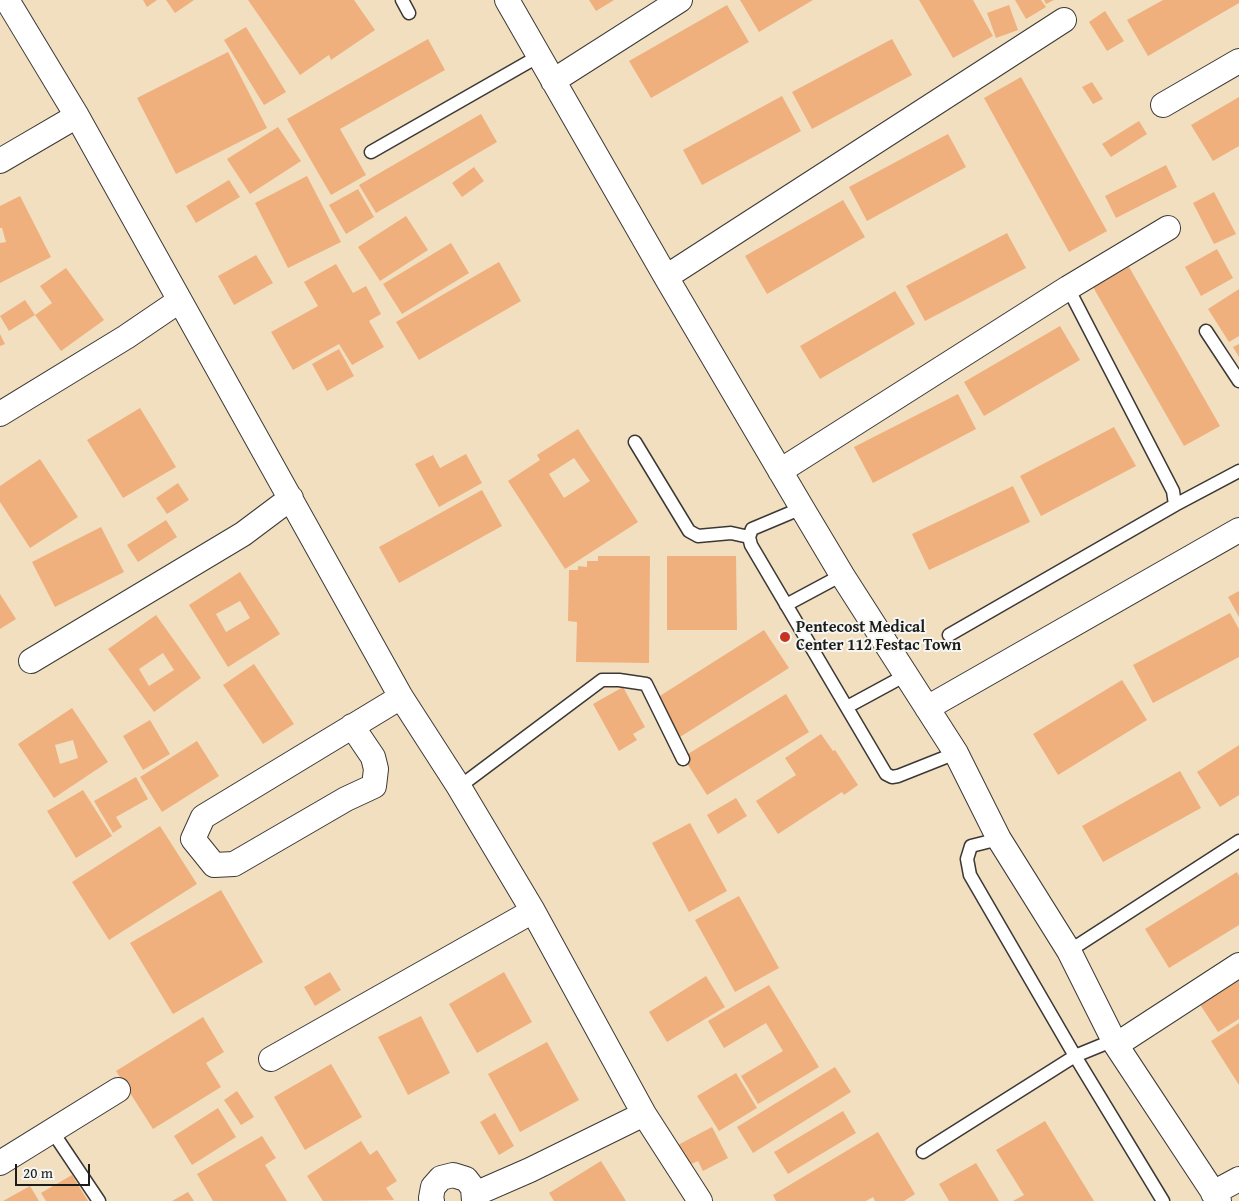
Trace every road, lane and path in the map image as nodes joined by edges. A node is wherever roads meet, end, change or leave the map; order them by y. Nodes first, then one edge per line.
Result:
1 (6, 0) edge
2 (402, 0) edge
3 (507, 0) edge
4 (667, 3) edge
5 (409, 13) dead end
6 (1064, 20) dead end
7 (539, 56) junction
8 (1239, 61) edge
9 (553, 81) junction
10 (1163, 105) dead end
11 (77, 116) junction
12 (371, 152) dead end
13 (0, 161) edge
14 (1168, 228) dead end
15 (666, 277) junction
16 (1068, 288) junction
17 (179, 300) junction
18 (1206, 330) dead end
19 (1239, 381) edge
20 (0, 414) edge
21 (635, 442) dead end
22 (780, 471) junction
23 (1239, 471) edge
24 (291, 498) junction
25 (1175, 505) junction
26 (802, 508) junction
27 (1239, 530) edge
28 (749, 537) junction
29 (842, 575) junction
30 (786, 605) junction
31 (949, 634) dead end
32 (31, 661) dead end
33 (906, 675) junction
34 (401, 697) junction
35 (846, 707) junction
36 (927, 708) junction
37 (352, 726) junction
38 (956, 753) junction
39 (683, 759) dead end
40 (459, 787) junction
41 (999, 839) junction
42 (1239, 841) edge
43 (533, 911) junction
44 (1069, 951) junction
45 (1239, 965) edge
46 (1115, 1043) junction
47 (1075, 1056) junction
48 (271, 1059) dead end
49 (118, 1090) dead end
50 (644, 1114) junction
51 (52, 1131) junction
52 (923, 1152) dead end
53 (0, 1163) edge
54 (1239, 1179) edge
55 (1216, 1197) edge
56 (475, 1198) edge
57 (99, 1201) edge
58 (432, 1201) edge
59 (700, 1201) edge
60 (1163, 1201) edge

1 - 11 street
2 - 5 lane
3 - 7 street
4 - 9 street
6 - 15 street
7 - 9 street
7 - 12 lane
8 - 10 street
9 - 15 street
11 - 13 street
11 - 17 street
14 - 16 street
15 - 22 street
16 - 22 street
16 - 25 lane
17 - 20 street
17 - 24 street
18 - 19 lane
21 - 28 lane
22 - 26 street
23 - 25 lane
24 - 32 street
24 - 34 street
25 - 31 lane
26 - 28 lane
26 - 29 street
27 - 36 street
28 - 30 lane
29 - 30 lane
29 - 33 street
30 - 35 lane
33 - 35 lane
33 - 36 street
34 - 37 street
34 - 40 street
35 - 38 lane
36 - 38 street
37 - 37 street
38 - 41 street
39 - 40 lane
40 - 43 street
41 - 44 street
41 - 47 lane
42 - 44 lane
43 - 48 street
43 - 50 street
44 - 46 street
45 - 46 street
46 - 47 lane
46 - 55 street
47 - 52 lane
47 - 60 lane
49 - 51 street
50 - 56 street
50 - 59 street
51 - 53 street
51 - 57 lane
54 - 55 street
56 - 58 street

